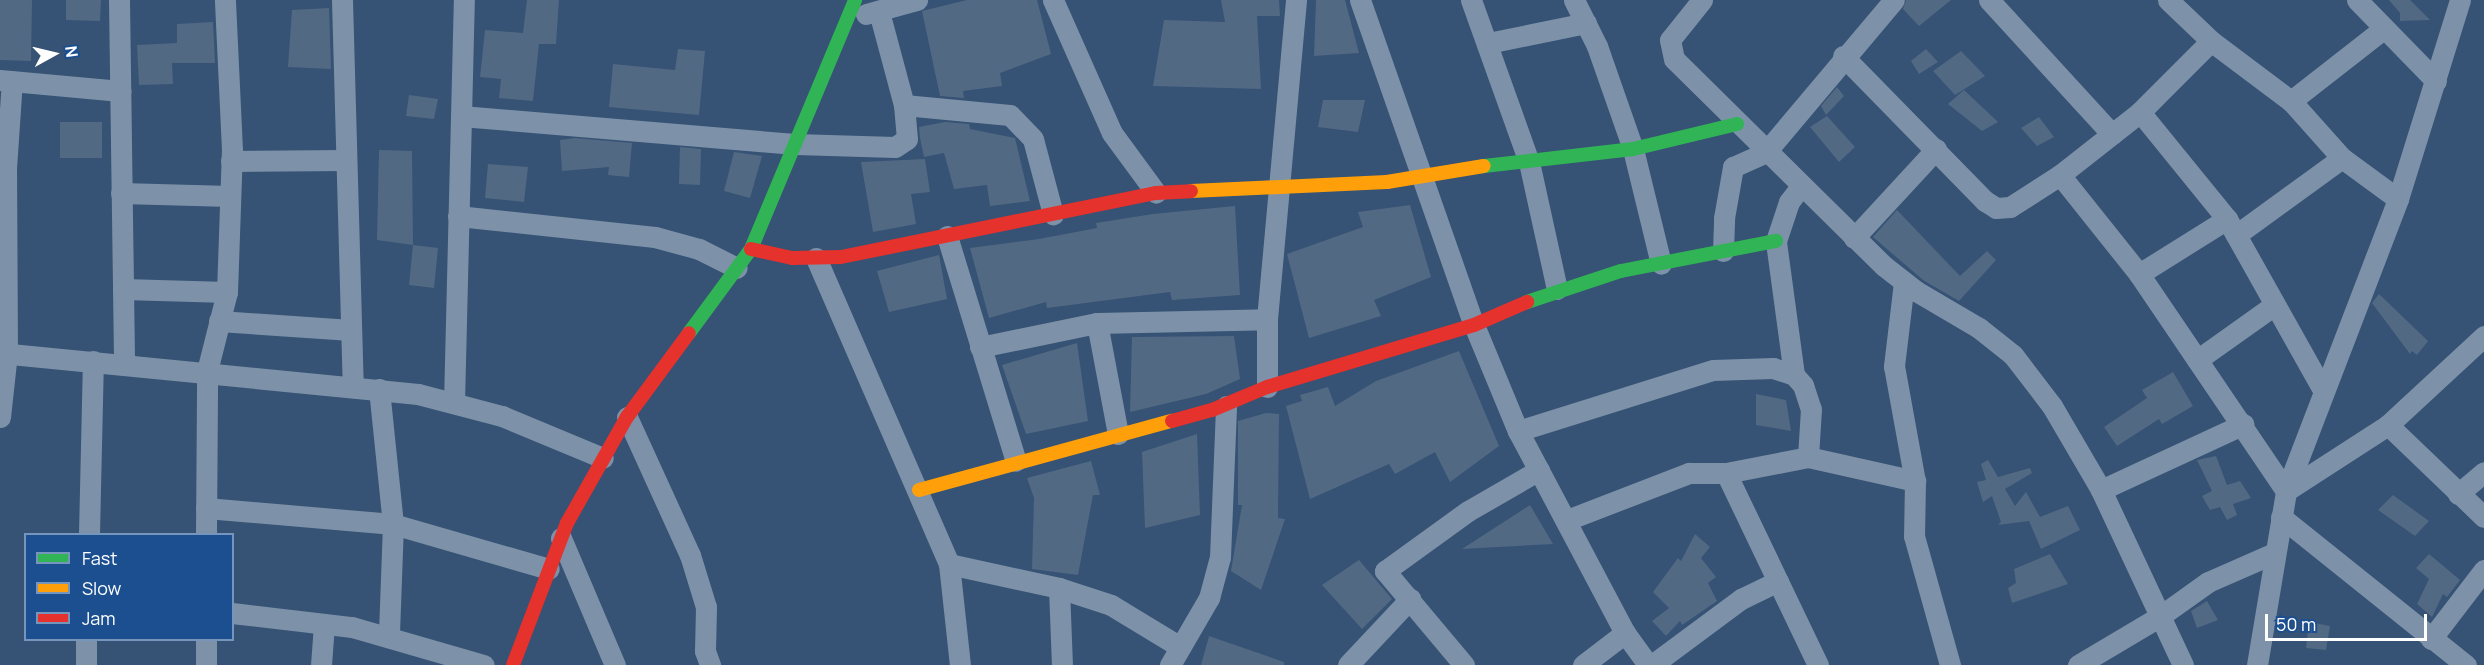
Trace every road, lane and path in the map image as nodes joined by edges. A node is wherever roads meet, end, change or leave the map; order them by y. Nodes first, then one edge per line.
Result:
1 (118, 0) edge
2 (225, 0) edge
3 (342, 0) edge
4 (464, 0) edge
5 (917, 0) edge
6 (1053, 0) edge
7 (1296, 0) edge
8 (1359, 0) edge
9 (1471, 0) edge
10 (1574, 0) edge
11 (1702, 0) edge
12 (1894, 0) edge
13 (1989, 0) edge
14 (2168, 0) edge
15 (2357, 0) edge
16 (2460, 0) edge
17 (851, 8) edge
18 (879, 12) junction
19 (1586, 23) junction
20 (2383, 29) junction
21 (2211, 41) junction
22 (1488, 43) junction
23 (1843, 56) junction
24 (6, 80) edge
25 (2436, 81) junction
26 (120, 91) junction
27 (2291, 101) junction
28 (904, 105) junction
29 (2140, 112) junction
30 (461, 116) junction
31 (1737, 124) junction
32 (2112, 134) junction
33 (795, 144) junction
34 (1633, 149) junction
35 (1936, 149) junction
36 (1765, 153) junction
37 (2342, 158) junction
38 (346, 160) junction
39 (231, 161) junction
40 (1529, 162) junction
41 (1420, 174) junction
42 (2060, 175) junction
43 (1801, 186) junction
44 (1281, 189) junction
45 (122, 193) junction
46 (1156, 193) junction
47 (230, 196) junction
48 (2398, 199) junction
49 (1053, 214) junction
50 (458, 216) junction
51 (2232, 227) junction
52 (947, 236) junction
53 (1854, 238) junction
54 (1776, 241) junction
55 (751, 249) junction
56 (1723, 251) junction
57 (816, 258) junction
58 (1661, 264) junction
59 (737, 268) junction
60 (2139, 274) junction
61 (1904, 282) junction
62 (123, 289) junction
63 (1557, 289) junction
64 (226, 292) junction
65 (2273, 306) junction
66 (1267, 320) junction
67 (219, 321) junction
68 (1097, 323) junction
69 (1474, 325) junction
70 (351, 330) junction
71 (2484, 336) edge
72 (980, 346) junction
73 (4, 353) edge
74 (2197, 360) junction
75 (93, 361) junction
76 (124, 363) junction
77 (207, 371) junction
78 (1794, 375) junction
79 (353, 387) junction
80 (1267, 387) junction
81 (379, 389) junction
82 (2323, 390) junction
83 (454, 403) junction
84 (1226, 406) junction
85 (0, 417) edge
86 (627, 417) junction
87 (2244, 424) junction
88 (2388, 424) junction
89 (1518, 431) junction
90 (1118, 434) junction
91 (1808, 457) junction
92 (603, 458) junction
93 (1016, 461) junction
94 (1539, 470) junction
95 (2484, 472) edge
96 (1726, 473) junction
97 (1915, 481) junction
98 (919, 490) junction
99 (2101, 490) junction
100 (2286, 491) junction
101 (2458, 494) junction
102 (206, 508) junction
103 (2281, 517) junction
104 (2484, 517) edge
105 (1567, 520) junction
106 (393, 524) junction
107 (89, 533) edge
108 (206, 533) edge
109 (561, 538) junction
110 (2274, 553) junction
111 (949, 564) junction
112 (549, 569) junction
113 (2484, 570) edge
114 (1778, 582) junction
115 (1059, 588) junction
116 (1410, 599) junction
117 (234, 614) edge
118 (2159, 617) junction
119 (324, 624) junction
120 (1625, 633) junction
121 (389, 635) junction
122 (2431, 639) junction
123 (86, 641) edge
124 (206, 641) edge
125 (1175, 660) edge
126 (86, 665) edge
127 (206, 665) edge
128 (321, 665) edge
129 (484, 665) edge
130 (513, 665) edge
131 (615, 665) edge
132 (710, 665) edge
133 (960, 665) edge
134 (1062, 665) edge
135 (1348, 665) edge
136 (1464, 665) edge
137 (1583, 665) edge
138 (1650, 665) edge
139 (1818, 665) edge
140 (1950, 665) edge
141 (2078, 665) edge
142 (2183, 665) edge
143 (2257, 665) edge
144 (2466, 665) edge

1 - 26 street
2 - 39 street
3 - 38 street
4 - 30 street
5 - 18 street
6 - 46 street
7 - 44 street
8 - 41 street
9 - 22 street
10 - 19 street
11 - 31 street
12 - 23 street
13 - 32 street
14 - 21 street
15 - 20 street
16 - 25 street
17 - 18 street
17 - 33 street
18 - 28 street
19 - 22 street
19 - 34 street
20 - 25 street
20 - 27 street
21 - 27 street
21 - 29 street
22 - 40 street
23 - 35 street
23 - 36 street
24 - 26 street
24 - 73 street
25 - 48 street
26 - 45 street
27 - 37 street
28 - 33 street
28 - 49 street
29 - 32 street
29 - 51 street
30 - 33 street
30 - 50 street
31 - 34 street
31 - 36 street
32 - 42 street
33 - 55 street
34 - 40 street
34 - 58 street
35 - 42 street
35 - 53 street
36 - 43 street
36 - 56 street
37 - 48 street
37 - 51 street
38 - 39 street
38 - 70 street
39 - 47 street
40 - 41 street
40 - 63 street
41 - 44 street
41 - 69 street
42 - 60 street
43 - 53 street
43 - 54 street
44 - 46 street
44 - 66 street
45 - 47 street
45 - 62 street
46 - 49 street
47 - 64 street
48 - 82 street
49 - 52 street
50 - 59 street
50 - 83 street
51 - 60 street
51 - 65 street
52 - 57 street
52 - 72 street
53 - 61 street
54 - 56 street
54 - 78 street
55 - 57 street
55 - 59 street
56 - 58 street
57 - 98 street
58 - 63 street
59 - 86 street
60 - 74 street
61 - 97 street
61 - 99 street
62 - 64 street
62 - 76 street
63 - 69 street
64 - 67 street
65 - 74 street
65 - 82 street
66 - 68 street
66 - 80 street
67 - 70 street
67 - 77 street
68 - 72 street
68 - 90 street
69 - 80 street
69 - 89 street
70 - 79 street
71 - 88 street
72 - 93 street
73 - 75 street
73 - 85 street
74 - 87 street
75 - 76 street
75 - 107 street
76 - 77 street
77 - 79 street
77 - 102 street
78 - 89 street
78 - 91 street
79 - 81 street
80 - 84 street
81 - 83 street
81 - 106 street
82 - 100 street
83 - 92 street
84 - 90 street
84 - 125 street
86 - 92 street
86 - 132 street
87 - 99 street
87 - 100 street
88 - 100 street
88 - 101 street
89 - 94 street
90 - 93 street
91 - 96 street
91 - 97 street
92 - 109 street
93 - 98 street
94 - 105 street
94 - 116 street
95 - 101 street
96 - 105 street
96 - 114 street
97 - 140 street
98 - 111 street
99 - 118 street
100 - 103 street
101 - 104 street
102 - 106 street
102 - 108 street
103 - 110 street
103 - 122 street
105 - 120 street
106 - 112 street
106 - 121 street
109 - 112 street
109 - 131 street
110 - 118 street
110 - 143 street
111 - 115 street
111 - 133 street
112 - 130 street
113 - 122 street
114 - 138 street
114 - 139 street
115 - 125 street
115 - 134 street
116 - 135 street
116 - 136 street
117 - 119 street
118 - 141 street
118 - 142 street
119 - 121 street
119 - 128 street
120 - 137 street
120 - 138 street
121 - 129 street
122 - 144 street
123 - 126 street
124 - 127 street

